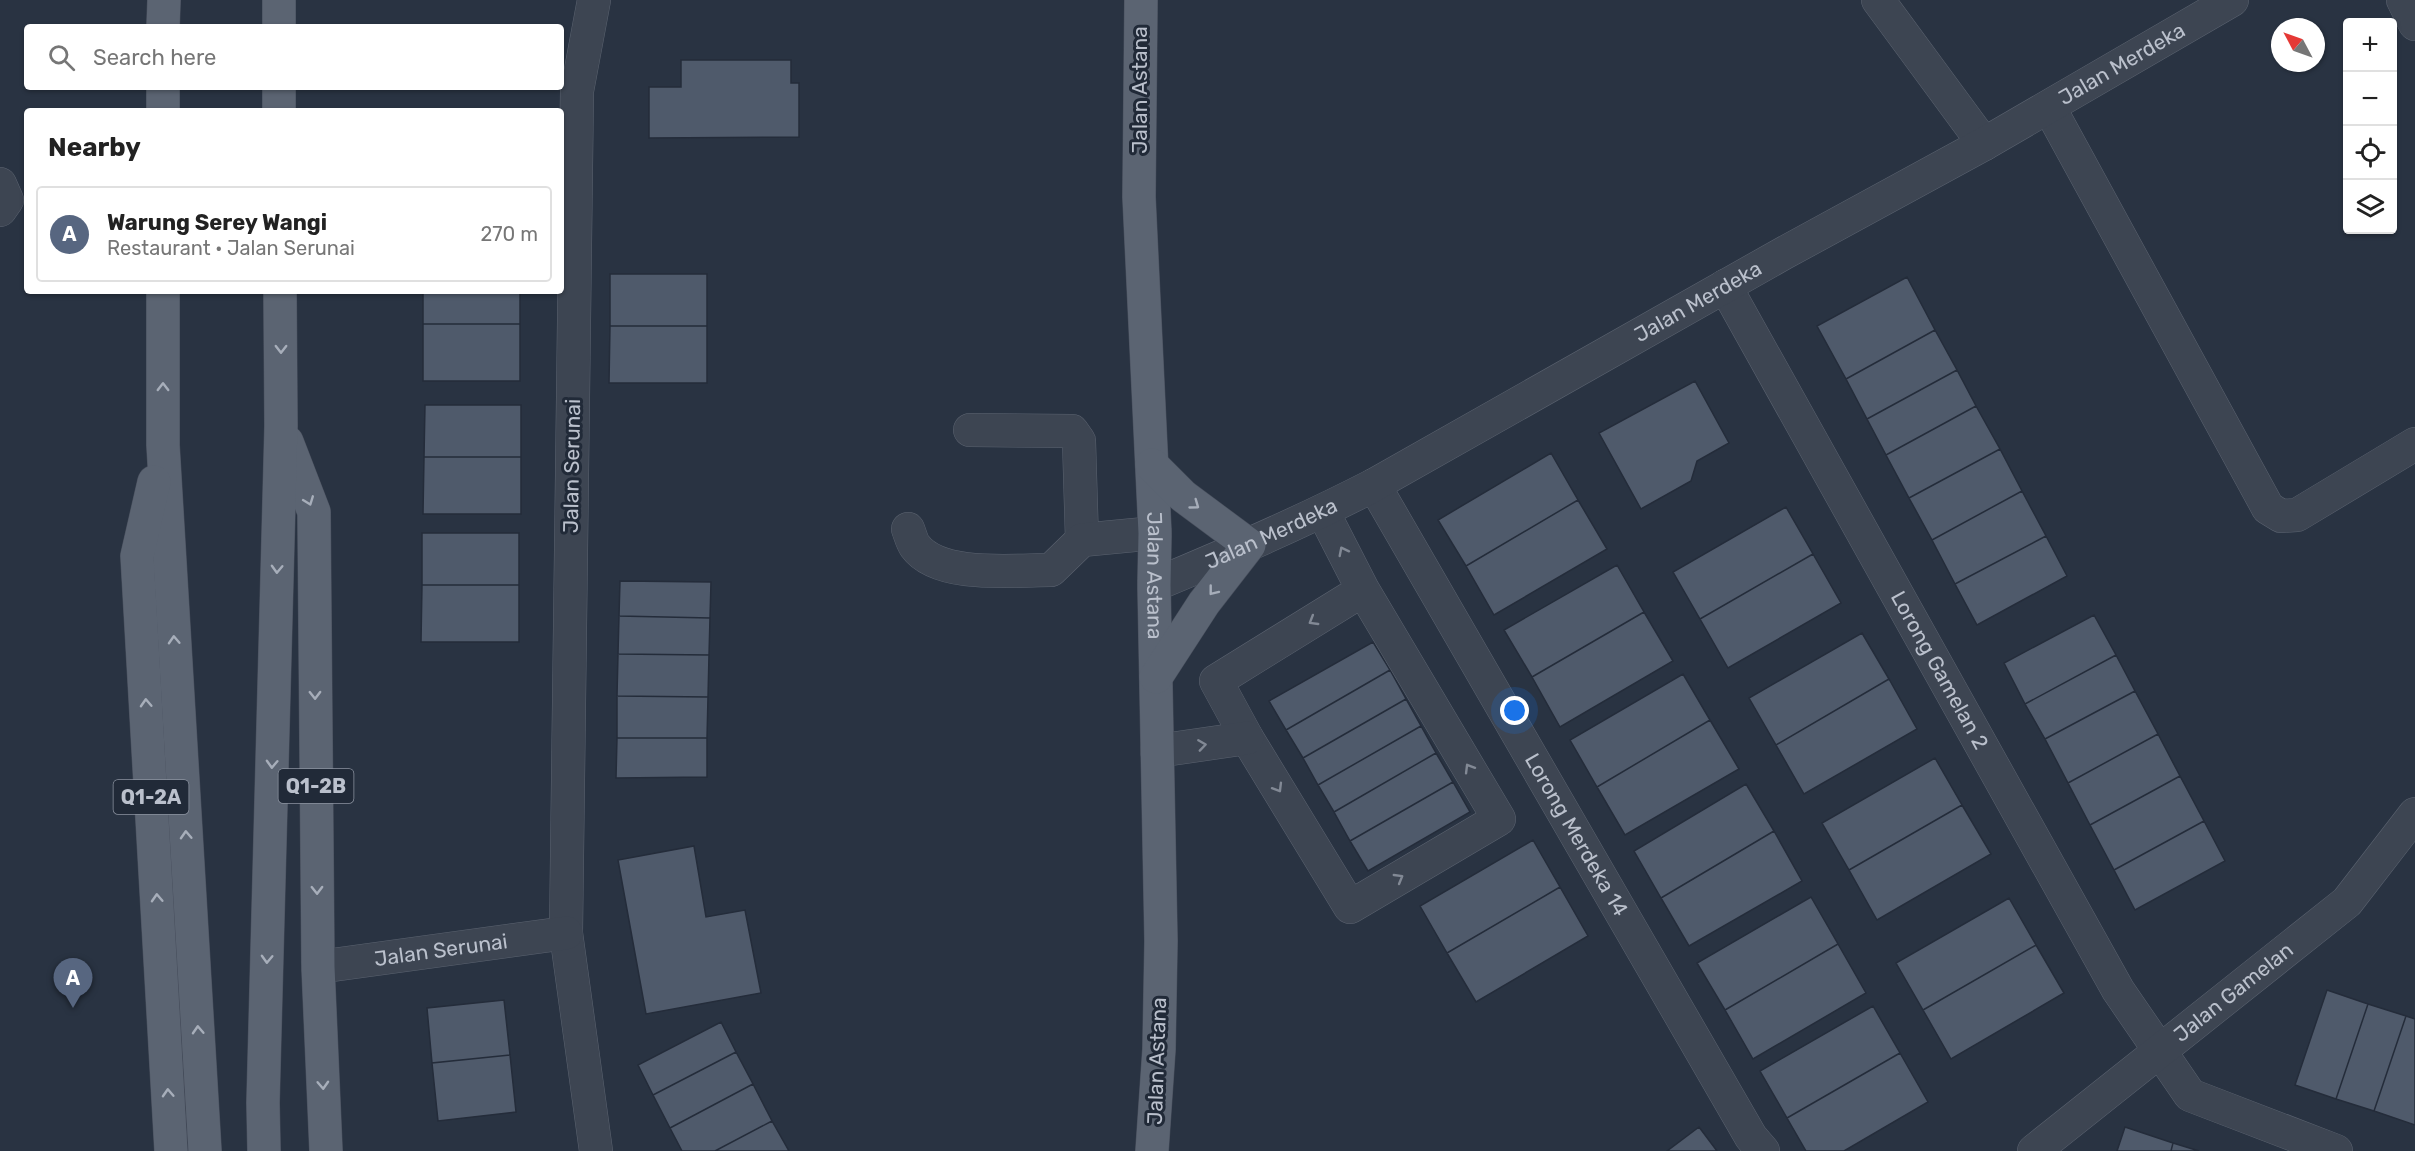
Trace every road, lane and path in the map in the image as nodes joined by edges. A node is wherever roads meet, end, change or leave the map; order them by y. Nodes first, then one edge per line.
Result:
1 (164, 0) edge
2 (279, 0) edge
3 (594, 0) edge
4 (1141, 0) edge
5 (1878, 0) edge
6 (2232, 0) edge
7 (2403, 0) edge
8 (164, 24) edge
9 (279, 24) edge
10 (2415, 24) edge
11 (163, 90) edge
12 (279, 90) edge
13 (2049, 107) junction
14 (163, 108) edge
15 (279, 108) edge
16 (1984, 144) junction
17 (0, 184) edge
18 (0, 210) edge
19 (1725, 286) junction
20 (163, 294) edge
21 (280, 294) edge
22 (281, 426) junction
23 (970, 430) dead end
24 (2415, 444) edge
25 (163, 446) junction
26 (1152, 465) junction
27 (1374, 485) junction
28 (1323, 512) junction
29 (908, 529) dead end
30 (1155, 533) junction
31 (1082, 540) junction
32 (1249, 545) junction
33 (1154, 585) junction
34 (1363, 590) junction
35 (1156, 677) junction
36 (1247, 738) junction
37 (1157, 751) junction
38 (2415, 814) edge
39 (566, 933) junction
40 (318, 967) junction
41 (2159, 1050) junction
42 (171, 1151) edge
43 (206, 1151) edge
44 (264, 1151) edge
45 (326, 1151) edge
46 (596, 1151) edge
47 (1152, 1151) edge
48 (1763, 1151) edge
49 (2034, 1151) edge
50 (2336, 1151) edge

1 - 8 main road
2 - 9 main road
3 - 39 street, Jalan Serunai
4 - 26 main road, Jalan Astana
5 - 16 street
6 - 13 street, Jalan Merdeka
7 - 10 street
11 - 14 main road
12 - 15 main road
13 - 16 street, Jalan Merdeka
13 - 24 street
16 - 19 street, Jalan Merdeka
17 - 18 street
19 - 27 street, Jalan Merdeka
19 - 41 street, Lorong Gamelan 2
25 -> 20 main road, Q1-2A
21 -> 22 main road, Q1-2B
22 -> 40 main road, Q1-2B
22 -> 44 main road
23 - 31 street
42 -> 25 main road, Q1-2A
43 -> 25 main road
26 - 30 main road, Jalan Astana
26 -> 32 main road
27 - 28 street, Jalan Merdeka
27 - 48 street, Lorong Merdeka 14
28 - 32 street, Jalan Merdeka
34 -> 28 street
29 - 31 street
30 - 31 street
30 - 33 main road, Jalan Astana
32 - 33 street, Jalan Merdeka
32 -> 35 main road
33 - 35 main road, Jalan Astana
34 -> 36 street
36 -> 34 street
35 - 37 main road, Jalan Astana
37 -> 36 street
37 - 47 main road, Jalan Astana
38 - 41 street, Jalan Gamelan
39 - 40 street, Jalan Serunai
39 - 46 street, Jalan Serunai
40 -> 45 main road, Q1-2B
41 - 49 street, Jalan Gamelan
41 - 50 street, Lorong Gamelan 2

